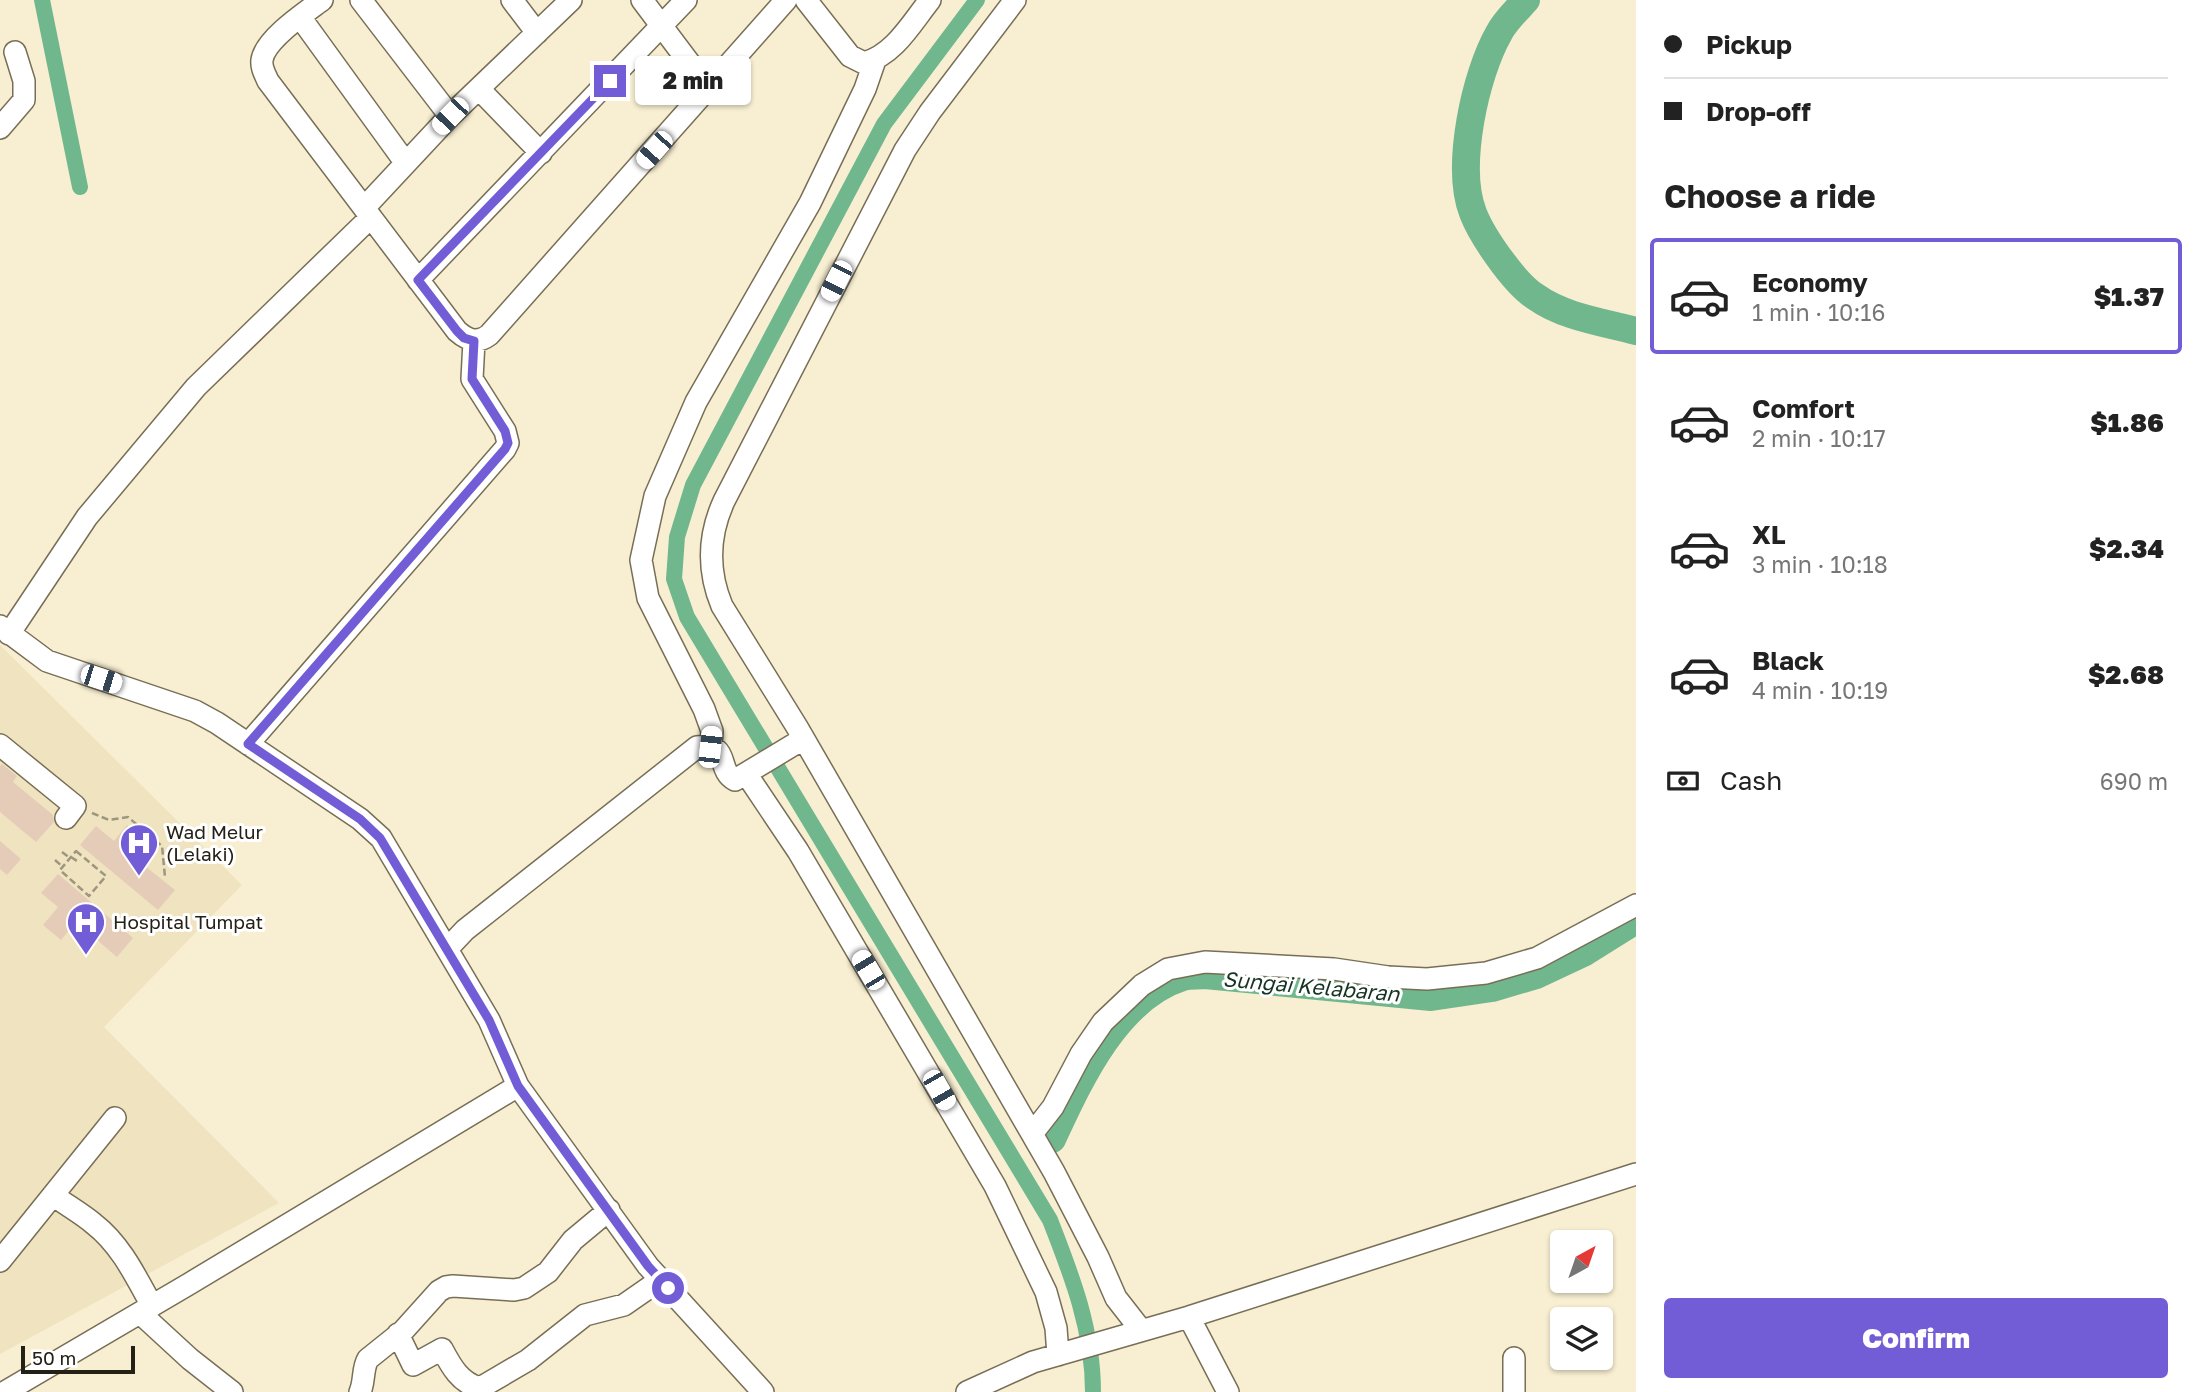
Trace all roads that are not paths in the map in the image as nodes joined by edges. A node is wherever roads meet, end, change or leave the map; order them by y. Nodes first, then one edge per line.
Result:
1 (322, 0) edge
2 (361, 0) edge
3 (512, 0) edge
4 (571, 0) edge
5 (642, 0) edge
6 (686, 0) edge
7 (786, 0) edge
8 (806, 0) edge
9 (930, 0) edge
10 (1015, 0) edge
11 (299, 17) junction
12 (662, 27) junction
13 (537, 33) junction
14 (15, 52) dead end
15 (875, 60) junction
16 (479, 89) junction
17 (709, 89) junction
18 (450, 116) junction
19 (0, 128) edge
20 (541, 153) junction
21 (405, 162) junction
22 (367, 213) junction
23 (418, 280) junction
24 (474, 341) junction
25 (4, 630) edge
26 (798, 743) junction
27 (248, 744) junction
28 (0, 745) edge
29 (710, 747) junction
30 (750, 773) junction
31 (75, 813) road end
32 (1636, 905) edge
33 (448, 948) junction
34 (518, 1086) junction
35 (115, 1118) dead end
36 (1032, 1134) junction
37 (1636, 1174) edge
38 (53, 1195) junction
39 (610, 1210) junction
40 (0, 1261) edge
41 (660, 1280) junction
42 (146, 1310) junction
43 (1189, 1317) junction
44 (1141, 1330) junction
45 (398, 1334) junction
46 (1063, 1354) junction
47 (1514, 1358) dead end
48 (5, 1392) edge
49 (232, 1392) edge
50 (360, 1392) edge
51 (763, 1392) edge
52 (967, 1392) edge
53 (1227, 1392) edge
54 (1514, 1392) edge

1 - 11 street
2 - 18 street
3 - 13 street
4 - 13 street
5 - 12 street
6 - 12 street
7 - 17 street
8 - 15 street
9 - 15 street
10 - 26 street
11 - 21 street
11 - 22 street
12 - 17 street
12 - 20 street
13 - 16 street
14 - 19 street
15 - 29 street
16 - 18 street
16 - 20 street
17 - 24 street
18 - 21 street
20 - 23 street
21 - 22 street
22 - 23 street
22 - 25 street
23 - 24 street
24 - 27 street
25 - 27 street
26 - 30 street
26 - 36 street
27 - 33 street
28 - 31 street
29 - 30 street
29 - 33 street
30 - 46 street
32 - 36 street
33 - 34 street
34 - 39 street
34 - 42 street
35 - 38 street
36 - 44 street
37 - 43 street
38 - 40 street
38 - 42 street
39 - 41 street
39 - 45 street
41 - 45 street
41 - 51 street
42 - 48 street
42 - 49 street
43 - 44 street
43 - 53 street
44 - 46 street
45 - 50 street
46 - 52 street
47 - 54 street

